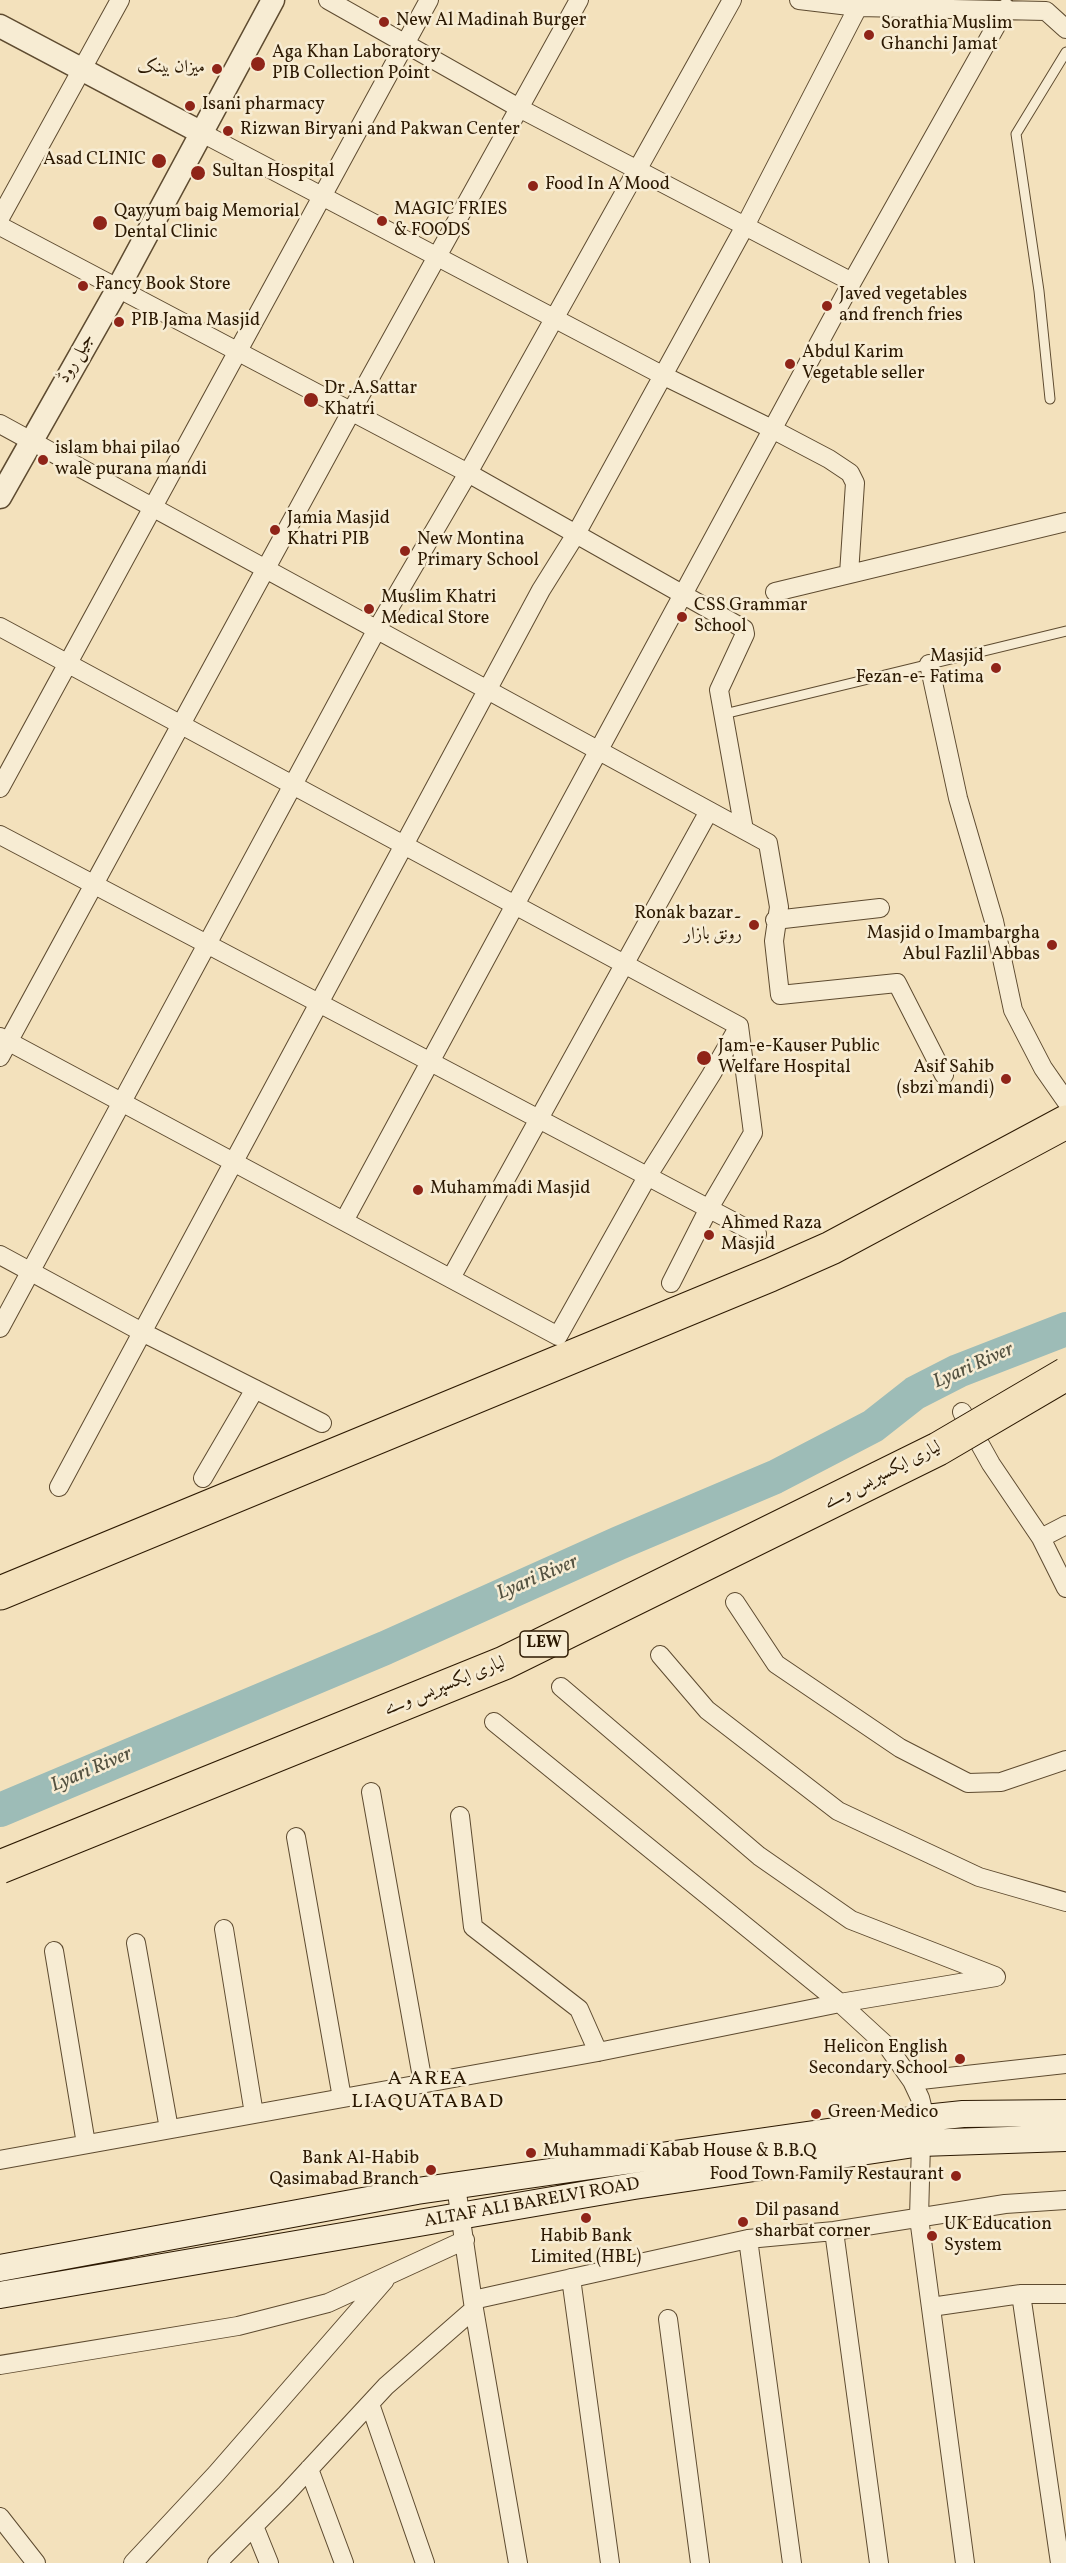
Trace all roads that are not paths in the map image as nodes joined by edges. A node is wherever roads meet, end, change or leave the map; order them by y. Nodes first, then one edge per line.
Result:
1 (120, 0) edge
2 (273, 0) edge
3 (328, 0) edge
4 (429, 0) edge
5 (579, 0) edge
6 (732, 0) edge
7 (799, 0) edge
8 (903, 4) edge
9 (858, 7) junction
10 (1006, 8) junction
11 (0, 26) edge
12 (1066, 29) edge
13 (405, 44) junction
14 (1066, 52) edge
15 (82, 69) junction
16 (519, 108) junction
17 (202, 133) junction
18 (637, 170) junction
19 (322, 196) junction
20 (0, 218) edge
21 (0, 226) edge
22 (745, 226) junction
23 (437, 257) junction
24 (852, 282) junction
25 (117, 290) junction
26 (554, 319) junction
27 (238, 351) junction
28 (662, 375) junction
29 (1050, 399) dead end
30 (351, 412) junction
31 (0, 424) edge
32 (772, 429) junction
33 (30, 440) junction
34 (468, 473) junction
35 (0, 496) edge
36 (153, 507) junction
37 (1066, 522) edge
38 (576, 534) junction
39 (266, 568) junction
40 (849, 574) junction
41 (774, 592) dead end
42 (683, 593) junction
43 (0, 627) edge
44 (377, 629) junction
45 (1066, 631) edge
46 (68, 664) junction
47 (929, 664) junction
48 (487, 690) junction
49 (724, 714) junction
50 (180, 725) junction
51 (598, 751) junction
52 (293, 785) junction
53 (0, 789) edge
54 (709, 811) junction
55 (744, 830) junction
56 (0, 835) edge
57 (404, 845) junction
58 (94, 884) junction
59 (515, 905) junction
60 (880, 908) dead end
61 (775, 920) junction
62 (207, 945) junction
63 (624, 964) junction
64 (319, 1004) junction
65 (739, 1026) junction
66 (3, 1045) edge
67 (430, 1062) junction
68 (944, 1075) dead end
69 (1066, 1101) edge
70 (122, 1102) junction
71 (538, 1120) junction
72 (1066, 1122) edge
73 (234, 1162) junction
74 (646, 1177) junction
75 (708, 1210) junction
76 (344, 1221) junction
77 (757, 1234) dead end
78 (0, 1255) edge
79 (31, 1271) junction
80 (451, 1278) junction
81 (670, 1283) dead end
82 (0, 1328) edge
83 (142, 1332) junction
84 (1066, 1374) edge
85 (255, 1389) junction
86 (962, 1412) dead end
87 (322, 1423) dead end
88 (203, 1478) dead end
89 (60, 1487) dead end
90 (1066, 1525) edge
91 (1041, 1538) junction
92 (1066, 1588) edge
93 (0, 1593) edge
94 (735, 1602) dead end
95 (660, 1655) dead end
96 (561, 1687) dead end
97 (494, 1722) dead end
98 (1066, 1760) edge
99 (371, 1792) dead end
100 (460, 1816) dead end
101 (297, 1837) dead end
102 (0, 1867) edge
103 (1066, 1902) edge
104 (224, 1929) dead end
105 (136, 1943) dead end
106 (54, 1951) dead end
107 (840, 2004) junction
108 (598, 2052) junction
109 (1066, 2064) edge
110 (912, 2081) junction
111 (423, 2083) junction
112 (342, 2098) junction
113 (1066, 2113) edge
114 (254, 2114) junction
115 (925, 2118) junction
116 (169, 2129) junction
117 (1066, 2138) edge
118 (921, 2142) junction
119 (86, 2144) junction
120 (0, 2157) edge
121 (456, 2186) junction
122 (1066, 2200) edge
123 (919, 2218) junction
124 (463, 2228) junction
125 (834, 2231) junction
126 (748, 2239) junction
127 (0, 2268) edge
128 (388, 2276) junction
129 (571, 2278) junction
130 (1021, 2294) junction
131 (1066, 2294) edge
132 (0, 2295) edge
133 (473, 2304) junction
134 (931, 2307) junction
135 (668, 2319) dead end
136 (0, 2365) edge
137 (370, 2404) junction
138 (309, 2469) junction
139 (0, 2517) edge
140 (254, 2526) junction
141 (36, 2563) edge
142 (133, 2563) edge
143 (217, 2563) edge
144 (268, 2563) edge
145 (344, 2563) edge
146 (425, 2563) edge
147 (518, 2563) edge
148 (610, 2563) edge
149 (700, 2563) edge
150 (792, 2563) edge
151 (879, 2563) edge
152 (966, 2563) edge
153 (1060, 2563) edge

1 - 15 street
2 - 17 street, جیل روڈ
3 - 13 street
4 - 13 street
5 - 16 street
6 - 18 street
7 - 9 street
8 - 9 street
8 - 10 street
9 - 22 street
10 - 12 street
10 - 24 street
11 - 15 street
13 - 16 street
13 - 19 street
14 - 29 lane
15 - 17 street
15 - 20 street
16 - 18 street
16 - 23 street
17 - 19 street
17 - 25 street, جیل روڈ
18 - 22 street
18 - 26 street
19 - 23 street
19 - 27 street
21 - 25 street
22 - 24 street
22 - 28 street
23 - 26 street
23 - 30 street
24 - 32 street
25 - 27 street
25 - 33 street, جیل روڈ
26 - 28 street
26 - 34 street
27 - 30 street
27 - 36 street
28 - 32 street
28 - 38 street
30 - 34 street
30 - 39 street
31 - 33 street
32 - 40 street
32 - 42 street
33 - 35 street, جیل روڈ
33 - 36 street
34 - 38 street
34 - 44 street
36 - 39 street
36 - 46 street
37 - 40 street
38 - 42 street
38 - 48 street
39 - 44 street
39 - 50 street
40 - 41 street
42 - 49 street
42 - 51 street
43 - 46 street
44 - 48 street
44 - 52 street
45 - 47 lane
46 - 50 street
46 - 53 street
47 - 49 lane
47 - 69 street
48 - 51 street
48 - 57 street
49 - 55 street
50 - 52 street
50 - 58 street
51 - 54 street
51 - 59 street
52 - 57 street
52 - 62 street
54 - 55 street
54 - 63 street
55 - 61 street
56 - 58 street
57 - 59 street
57 - 64 street
58 - 62 street
58 - 66 street
59 - 63 street
59 - 67 street
60 - 61 street
61 - 68 street
62 - 64 street
62 - 70 street
63 - 65 street
63 - 71 street
64 - 67 street
64 - 73 street
65 - 74 street
65 - 75 street
66 - 70 street
67 - 71 street
67 - 76 street
70 - 73 street
70 - 79 street
71 - 74 street
71 - 80 street
72 - 93 highway
73 - 76 street
73 - 83 street
74 - 75 street
74 - 80 street
75 - 77 street
75 - 81 street
76 - 80 street
78 - 79 street
79 - 82 street
79 - 83 street
83 - 85 street
83 - 89 street
84 - 102 highway, لیاری ایکسپریس وے / LEW, bridge
85 - 87 street
85 - 88 street
86 - 91 street
90 - 91 street
91 - 92 street
94 - 98 street
95 - 103 street
96 - 107 street
97 - 107 street
99 - 111 street
100 - 108 street
101 - 112 street
104 - 114 street
105 - 116 street
106 - 119 street
107 - 108 street
107 - 110 street
108 - 111 street
109 - 110 street
110 - 115 street
111 - 112 street
112 - 114 street
113 - 115 main road, ALTAF ALI BARELVI ROAD
114 - 116 street
115 - 118 street
115 - 121 main road, ALTAF ALI BARELVI ROAD
116 - 119 street
117 - 118 main road, ALTAF ALI BARELVI ROAD
118 - 123 street
118 - 124 main road, ALTAF ALI BARELVI ROAD
119 - 120 street
121 - 124 street
121 - 127 main road, ALTAF ALI BARELVI ROAD
122 - 123 street
123 - 125 street
123 - 134 street
124 - 128 street
124 - 132 main road, ALTAF ALI BARELVI ROAD
124 - 133 street
125 - 126 street
125 - 151 street
126 - 129 street
126 - 150 street
128 - 136 street
128 - 142 street
129 - 133 street
129 - 148 street
130 - 131 street
130 - 134 street
130 - 153 street
133 - 137 street
133 - 147 street
134 - 152 street
135 - 149 street
137 - 138 street
137 - 146 street
138 - 140 street
138 - 145 street
139 - 141 street
140 - 143 street
140 - 144 street

